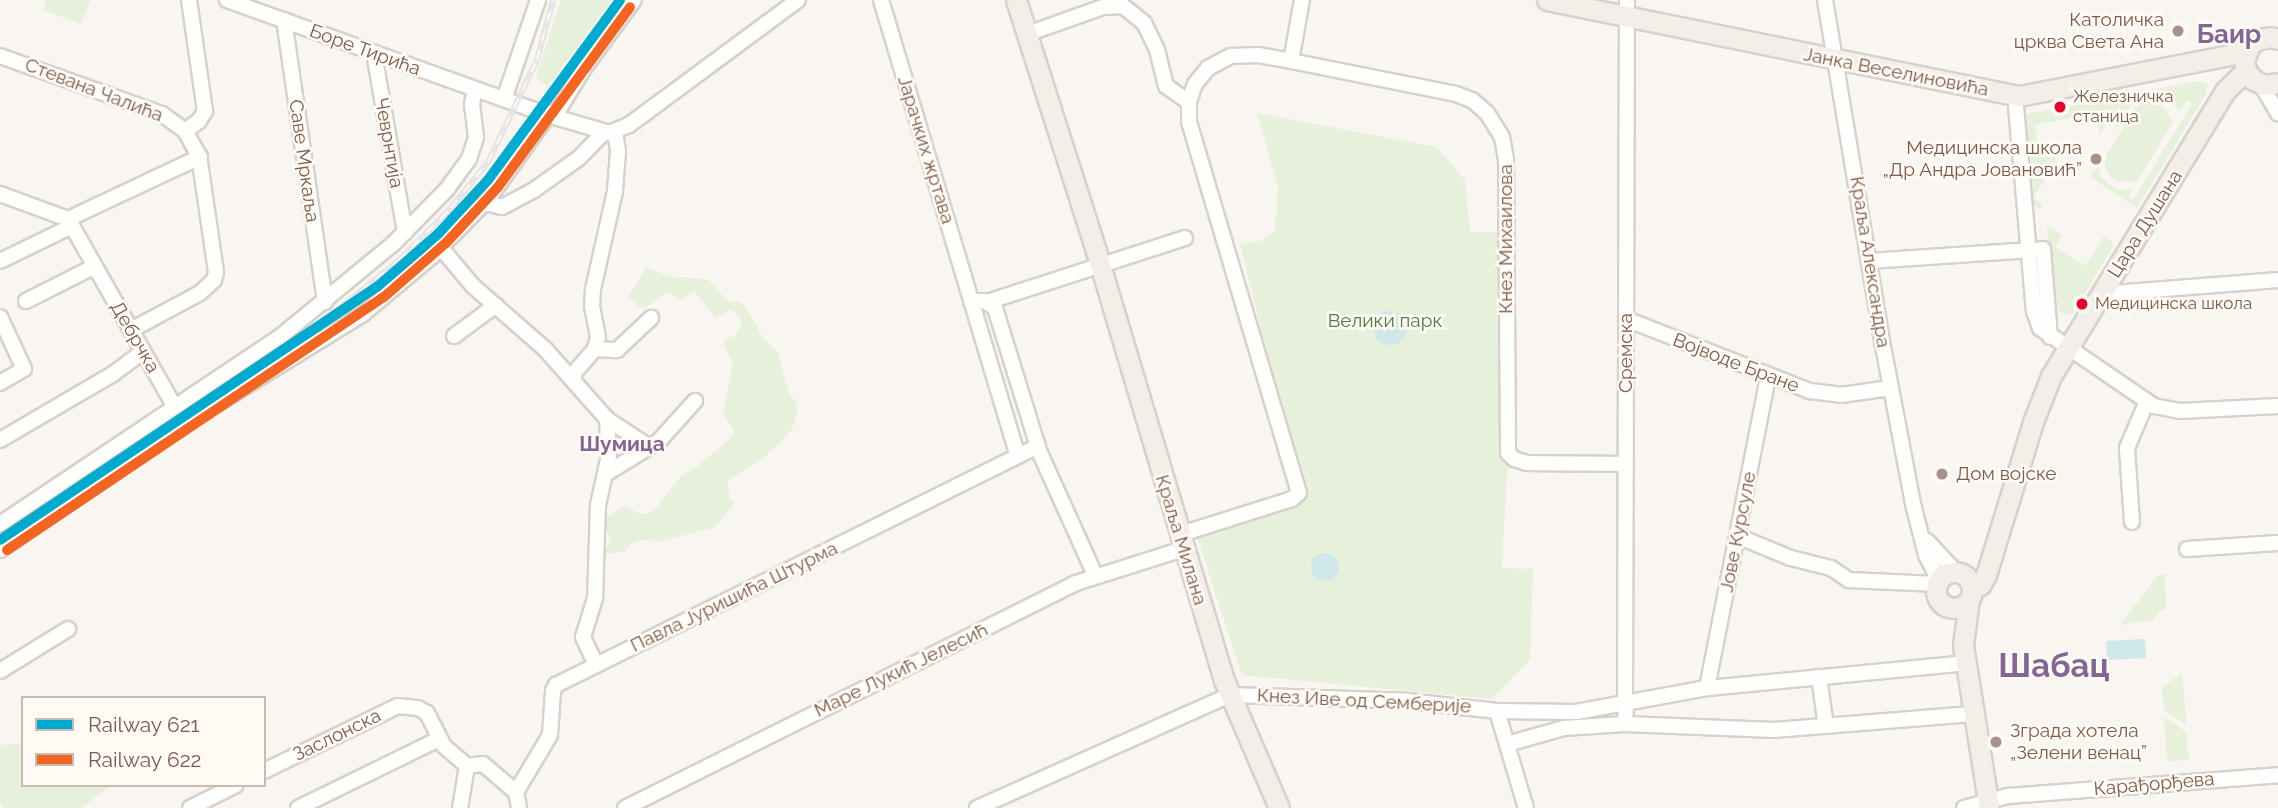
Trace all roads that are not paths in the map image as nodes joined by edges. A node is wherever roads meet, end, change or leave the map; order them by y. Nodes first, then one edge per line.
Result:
1 (190, 0) edge
2 (227, 0) edge
3 (538, 0) edge
4 (634, 0) edge
5 (799, 0) edge
6 (881, 0) edge
7 (1016, 0) edge
8 (1302, 0) edge
9 (1547, 0) edge
10 (1825, 0) edge
11 (1627, 8) edge
12 (284, 20) junction
13 (1027, 34) junction
14 (2278, 40) edge
15 (374, 53) junction
16 (0, 56) edge
17 (1291, 61) junction
18 (1836, 61) junction
19 (2198, 61) junction
20 (2255, 73) edge
21 (475, 89) junction
22 (2015, 95) junction
23 (2222, 98) junction
24 (504, 99) junction
25 (1189, 102) junction
26 (2278, 113) edge
27 (548, 115) junction
28 (185, 131) junction
29 (609, 133) junction
30 (200, 158) junction
31 (0, 194) edge
32 (485, 203) junction
33 (70, 222) junction
34 (405, 232) junction
35 (1185, 238) dead end
36 (441, 248) junction
37 (2029, 248) junction
38 (0, 261) edge
39 (1869, 261) junction
40 (94, 266) junction
41 (1100, 266) junction
42 (2278, 280) edge
43 (2101, 294) junction
44 (26, 301) dead end
45 (971, 301) junction
46 (325, 302) junction
47 (987, 302) junction
48 (496, 305) junction
49 (0, 317) edge
50 (651, 318) dead end
51 (1626, 319) junction
52 (131, 330) junction
53 (454, 336) dead end
54 (2067, 348) junction
55 (595, 349) junction
56 (143, 351) junction
57 (1768, 376) junction
58 (574, 381) junction
59 (0, 383) edge
60 (1891, 388) junction
61 (695, 401) dead end
62 (2147, 401) junction
63 (2278, 406) edge
64 (175, 407) junction
65 (607, 419) junction
66 (0, 440) edge
67 (648, 446) junction
68 (1038, 446) junction
69 (1018, 456) junction
70 (1626, 464) junction
71 (607, 473) junction
72 (2132, 522) dead end
73 (0, 524) edge
74 (1737, 536) junction
75 (1996, 537) junction
76 (1181, 542) junction
77 (2278, 543) edge
78 (2187, 549) dead end
79 (0, 550) edge
80 (1095, 575) junction
81 (1948, 577) junction
82 (1971, 594) junction
83 (1946, 607) junction
84 (68, 629) dead end
85 (1965, 654) junction
86 (596, 665) junction
87 (0, 671) edge
88 (1819, 677) junction
89 (1707, 688) junction
90 (1230, 695) junction
91 (1625, 705) junction
92 (1497, 710) junction
93 (1975, 714) junction
94 (1625, 724) junction
95 (1826, 726) junction
96 (439, 738) junction
97 (1507, 744) junction
98 (467, 766) junction
99 (266, 770) edge
100 (2278, 775) edge
101 (232, 787) edge
102 (516, 792) junction
103 (1988, 804) edge
104 (190, 808) edge
105 (299, 808) edge
106 (460, 808) edge
107 (519, 808) edge
108 (625, 808) edge
109 (977, 808) edge
110 (1279, 808) edge
111 (1525, 808) edge
112 (1964, 808) edge

1 - 28 street
2 - 12 street, Боре Тирића
3 - 24 street
4 - 27 street
5 - 29 street
6 - 45 street, Јарачких жртава
7 - 13 main road, Краља Милана
8 - 17 street
9 - 11 main road, Јанка Веселиновића
10 - 18 street, Краља Александра
11 - 18 main road, Јанка Веселиновића
11 - 51 street, Сремска
12 - 15 street, Боре Тирића
12 - 46 street, Саве Мркаља
13 - 25 street
13 - 41 main road, Краља Милана
14 - 20 main road
15 - 21 street, Боре Тирића
15 - 34 street, Чеврнтија
16 - 28 street, Стевана Чалића
17 - 25 street, Кнез Михаилова
17 - 70 street, Кнез Михаилова
18 - 22 main road, Јанка Веселиновића
18 - 39 street, Краља Александра
19 - 20 main road, Јанка Веселиновића
19 - 22 main road, Јанка Веселиновића
19 - 23 main road
20 - 23 main road, Цара Душана
20 - 26 street
21 - 24 street, Боре Тирића
21 - 34 street
22 - 37 street
23 - 43 main road, Цара Душана
24 - 27 street, Боре Тирића
25 - 76 street
27 - 29 street
27 - 32 street
28 - 30 street
29 - 32 street
29 - 55 street
30 - 33 street
30 - 52 street
31 - 33 street
32 - 36 street
33 - 38 street
33 - 40 street, Дебрчка
34 - 46 street
35 - 41 street
36 - 48 street
36 - 79 street
37 - 39 street
37 - 54 street
39 - 60 street, Краља Александра
40 - 44 street
40 - 52 street, Дебрчка
41 - 47 street
41 - 76 main road, Краља Милана
42 - 43 street
43 - 54 main road, Цара Душана
45 - 47 street
45 - 69 street, Јарачких жртава
46 - 64 street
47 - 68 street
48 - 53 street
48 - 58 street
49 - 59 street
50 - 55 street
51 - 57 street, Војводе Бране
51 - 70 street, Сремска
52 - 56 street, Дебрчка
54 - 62 street
54 - 75 main road, Цара Душана
55 - 58 street
56 - 64 street, Дебрчка
56 - 66 street
57 - 60 street, Војводе Бране
57 - 74 street, Јове Курсуле
58 - 65 street
60 - 81 street, Краља Александра
61 - 67 street
62 - 63 street
62 - 72 street
64 - 73 street
65 - 67 street
65 - 71 street
67 - 71 street
68 - 69 street
68 - 80 street
69 - 86 street, Павла Јуришића Штурма
70 - 91 street, Сремска
71 - 86 street
74 - 81 street
74 - 89 street, Јове Курсуле
75 - 81 main road, Цара Душана
75 - 82 main road, Цара Душана
76 - 80 street, Маре Лукић Јелесић
76 - 90 main road, Краља Милана
77 - 78 street
80 - 108 street, Маре Лукић Јелесић
81 - 82 main road
81 - 83 main road
82 - 83 main road
82 - 85 main road, Цара Душана
83 - 85 main road, Цара Душана
84 - 87 street
85 - 88 street, Кнез Иве од Семберије
85 - 93 main road, Цара Душана
86 - 102 street, Павла Јуришића Штурма
88 - 89 street, Кнез Иве од Семберије
88 - 95 street
89 - 91 street, Кнез Иве од Семберије
90 - 92 street, Кнез Иве од Семберије
90 - 109 street
90 - 110 main road, Краља Милана
91 - 92 street, Кнез Иве од Семберије
91 - 94 street, Сремска
92 - 97 street
93 - 95 street
93 - 103 main road, Цара Душана
94 - 95 street
94 - 97 street
96 - 98 street, Заслонска
96 - 99 street, Заслонска
96 - 105 street
97 - 111 street
98 - 102 street
98 - 106 street
100 - 103 street, Карађорђева
101 - 104 street
102 - 107 street
103 - 112 street, Карађорђева

